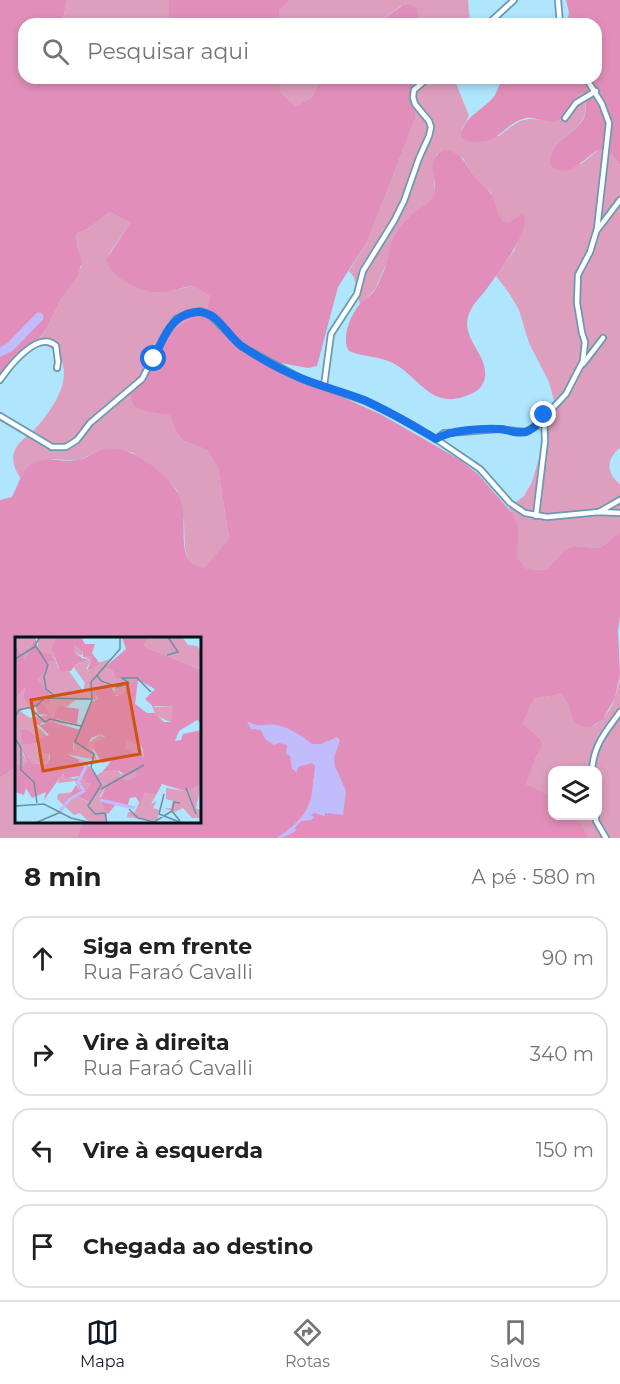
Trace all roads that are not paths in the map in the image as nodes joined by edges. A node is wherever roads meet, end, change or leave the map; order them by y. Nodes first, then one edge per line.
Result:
1 (514, 0) edge
2 (558, 0) edge
3 (494, 18) edge
4 (560, 18) edge
5 (421, 84) edge
6 (591, 84) edge
7 (596, 91) junction
8 (565, 118) dead end
9 (620, 200) edge
10 (597, 230) junction
11 (603, 338) dead end
12 (57, 368) dead end
13 (577, 373) junction
14 (0, 380) edge
15 (324, 386) junction
16 (544, 415) junction
17 (0, 416) edge
18 (436, 439) junction
19 (620, 500) edge
20 (599, 513) junction
21 (620, 513) edge
22 (536, 516) junction
23 (620, 712) edge
24 (593, 766) edge
25 (596, 820) edge
26 (606, 838) edge

1 - 3 street
2 - 4 street
5 - 15 street
6 - 7 street
7 - 8 street
7 - 10 street
9 - 10 street
10 - 13 street
11 - 13 street
12 - 14 street
13 - 16 street
15 - 17 street
15 - 18 street
16 - 18 street
16 - 22 street
18 - 22 street
19 - 20 street
20 - 21 street
20 - 22 street
23 - 24 street
25 - 26 street

